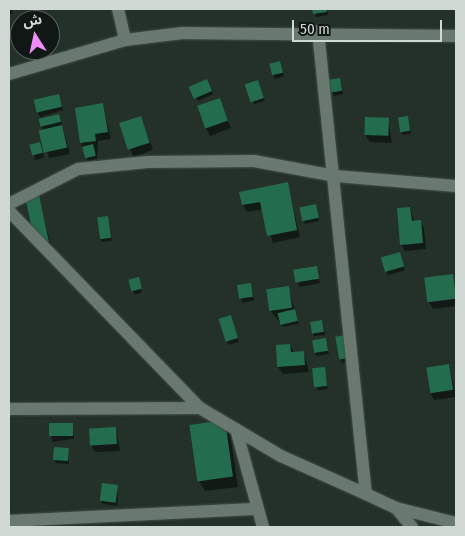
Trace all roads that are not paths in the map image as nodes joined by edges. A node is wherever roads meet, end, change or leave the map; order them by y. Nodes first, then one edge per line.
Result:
1 (118, 9) edge
2 (318, 31) junction
3 (456, 36) edge
4 (125, 40) junction
5 (9, 74) edge
6 (335, 176) junction
7 (456, 186) edge
8 (9, 204) edge
9 (9, 211) edge
10 (200, 408) junction
11 (9, 409) edge
12 (236, 429) junction
13 (366, 494) junction
14 (396, 508) junction
15 (258, 509) junction
16 (9, 521) edge
17 (456, 523) edge
18 (263, 527) edge
19 (412, 527) edge

1 - 4 street
2 - 3 street
2 - 4 street
2 - 6 street
4 - 5 street
6 - 7 street
6 - 8 street
6 - 13 street
9 - 10 street
10 - 11 street
10 - 12 street
12 - 13 street
12 - 15 street
13 - 14 street
14 - 17 street
14 - 19 street
15 - 16 street
15 - 18 street

